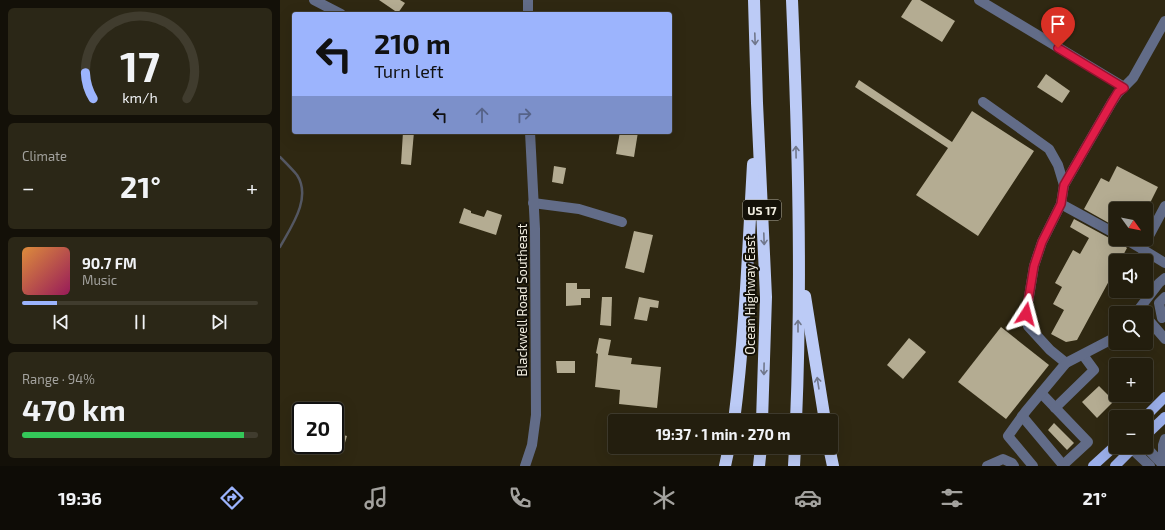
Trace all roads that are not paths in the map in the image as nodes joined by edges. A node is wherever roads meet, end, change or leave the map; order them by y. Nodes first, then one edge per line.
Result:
1 (314, 0) edge
2 (528, 0) edge
3 (754, 0) edge
4 (792, 0) edge
5 (979, 0) edge
6 (337, 12) edge
7 (528, 12) edge
8 (1165, 21) edge
9 (1124, 88) junction
10 (983, 102) dead end
11 (757, 103) junction
12 (530, 134) edge
13 (1064, 185) junction
14 (797, 191) junction
15 (533, 203) junction
16 (1061, 204) junction
17 (1165, 206) edge
18 (622, 222) dead end
19 (1109, 230) edge
20 (1137, 246) edge
21 (1142, 249) junction
22 (1165, 263) edge
23 (1165, 278) edge
24 (1165, 297) edge
25 (1145, 306) edge
26 (1163, 316) edge
27 (1154, 326) joint
28 (1165, 339) edge
29 (1109, 341) edge
30 (1083, 355) junction
31 (1066, 363) junction
32 (1041, 393) junction
33 (1165, 397) edge
34 (1055, 408) junction
35 (1152, 410) edge
36 (735, 414) edge
37 (762, 414) edge
38 (796, 414) edge
39 (824, 414) edge
40 (1022, 416) junction
41 (1165, 417) edge
42 (1153, 428) edge
43 (1165, 439) edge
44 (1109, 451) edge
45 (728, 454) edge
46 (760, 454) edge
47 (795, 454) edge
48 (830, 454) edge
49 (1127, 454) edge
50 (1139, 454) edge
51 (1153, 454) edge
52 (1164, 465) edge
53 (525, 466) edge
54 (725, 466) edge
55 (759, 466) edge
56 (794, 466) edge
57 (833, 466) edge
58 (987, 466) edge
59 (1014, 466) edge
60 (1033, 466) edge
61 (1063, 466) edge
62 (1093, 466) edge
63 (1115, 466) edge
64 (1150, 466) edge

1 - 6 street
2 - 7 street
3 -> 11 highway, Ocean Highway East / US 17
14 -> 4 highway, US 17
5 - 9 street
8 - 9 street
9 - 13 street
10 - 13 street
11 - 36 highway
11 -> 37 highway, Ocean Highway East / US 17
12 - 15 street, Blackwell Road Southeast
13 - 16 street
38 -> 14 highway, US 17
39 -> 14 highway
15 - 18 street
15 - 53 street, Blackwell Road Southeast
16 - 19 street
16 - 31 street
17 - 21 street
20 - 21 street
21 - 22 street
23 - 25 street
24 - 26 street
26 - 27 street
27 - 28 street
29 - 30 street
30 - 31 street
30 - 34 street
31 - 32 street
32 - 34 street
32 - 40 street
33 - 35 main road
34 - 61 street
40 - 60 street
40 - 61 street
41 - 42 main road
43 - 52 street
44 - 62 main road
45 - 54 highway
46 - 55 highway
47 - 56 highway
48 - 57 highway
49 - 63 main road
50 - 64 street
51 - 52 street
58 - 59 street

